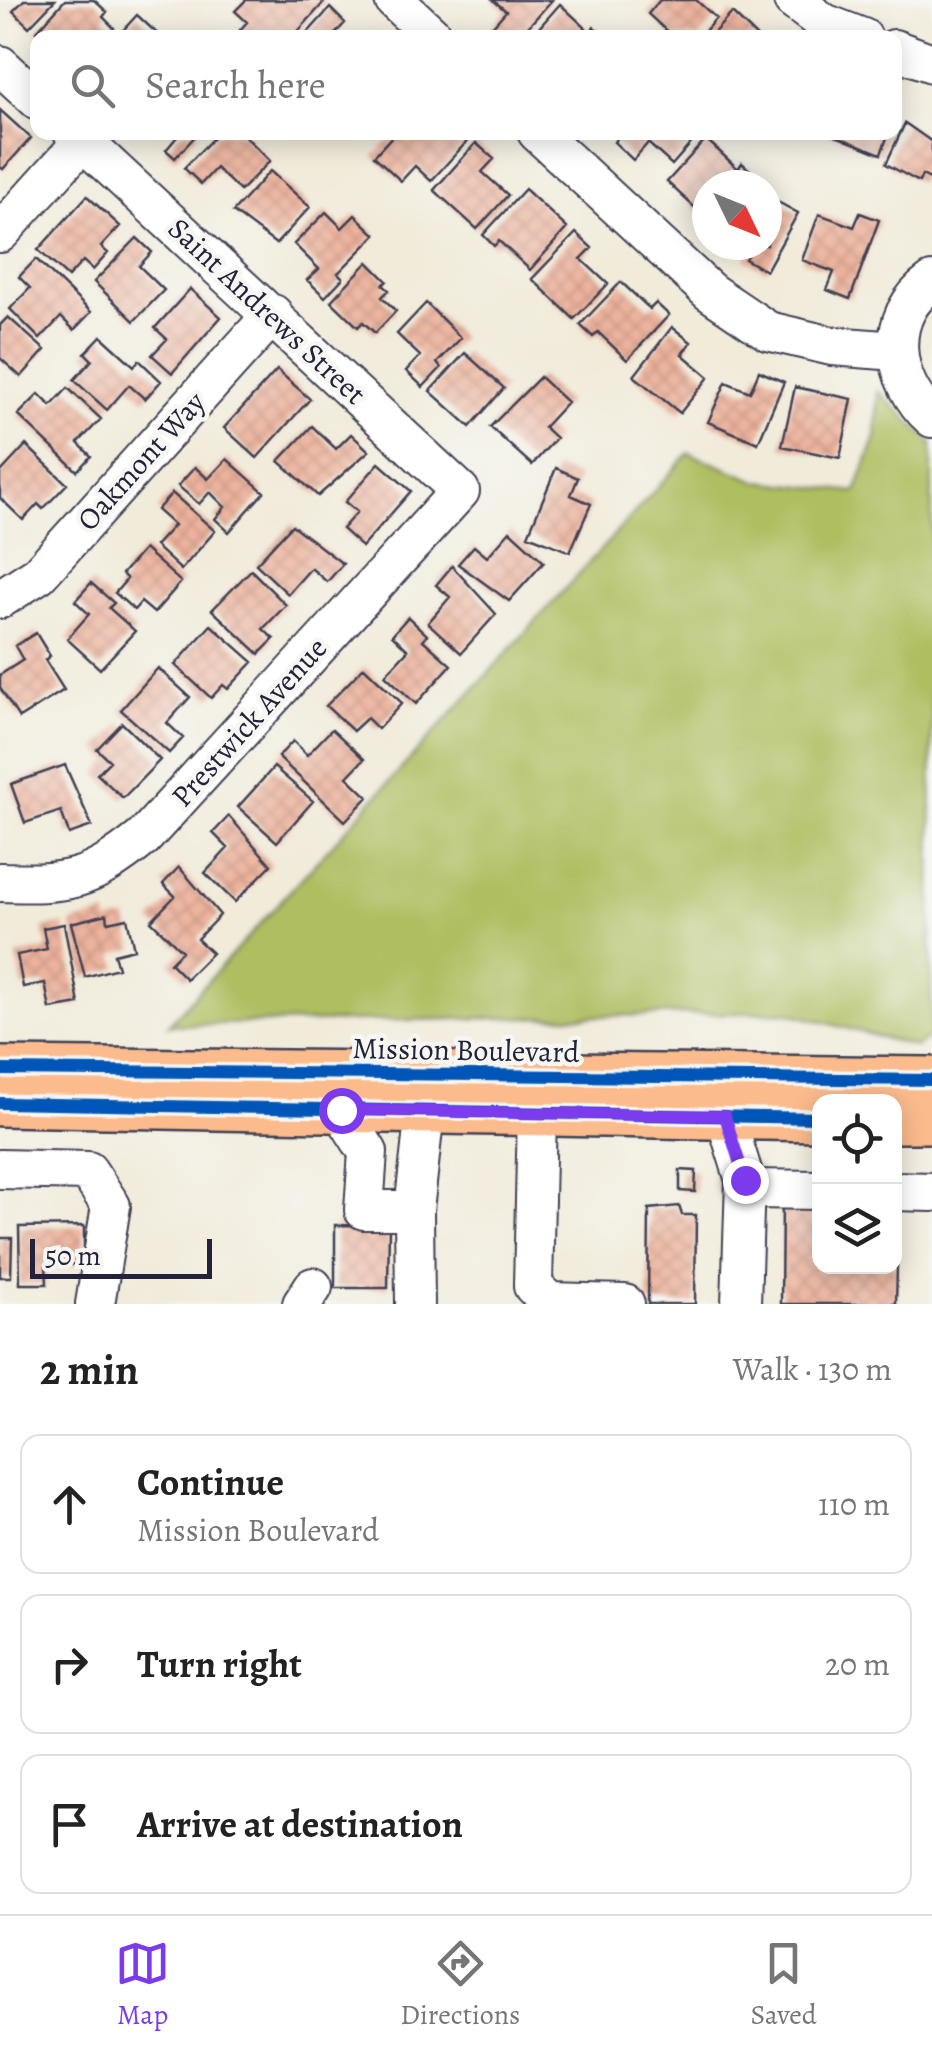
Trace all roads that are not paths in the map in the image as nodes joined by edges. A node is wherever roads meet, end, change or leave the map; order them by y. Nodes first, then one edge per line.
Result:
1 (394, 0) edge
2 (793, 0) edge
3 (426, 30) edge
4 (842, 30) edge
5 (902, 52) edge
6 (932, 63) edge
7 (0, 66) edge
8 (30, 93) edge
9 (76, 140) edge
10 (81, 140) edge
11 (546, 140) edge
12 (0, 233) edge
13 (932, 282) edge
14 (273, 314) junction
15 (896, 352) junction
16 (932, 418) edge
17 (460, 491) joint
18 (0, 599) edge
19 (0, 882) edge
20 (0, 1070) edge
21 (932, 1080) edge
22 (0, 1103) edge
23 (341, 1110) junction
24 (426, 1111) junction
25 (537, 1113) junction
26 (725, 1116) junction
27 (812, 1118) edge
28 (902, 1120) edge
29 (932, 1120) edge
30 (0, 1170) edge
31 (745, 1190) junction
32 (812, 1190) edge
33 (902, 1191) edge
34 (932, 1192) edge
35 (414, 1210) junction
36 (95, 1304) edge
37 (415, 1304) edge
38 (625, 1304) edge
39 (742, 1304) edge

1 - 3 street
2 - 4 street
5 - 6 street
7 - 8 street
9 - 12 street
10 - 14 street, Saint Andrews Street
11 - 15 street
13 - 15 street
14 - 17 street, Saint Andrews Street
14 - 18 street, Oakmont Way
15 - 16 street
17 - 19 street, Prestwick Avenue
20 - 21 main road, Mission Boulevard
22 - 23 main road, Mission Boulevard
23 - 24 main road, Mission Boulevard
23 - 35 street
24 - 25 main road, Mission Boulevard
24 - 35 street
25 - 26 main road, Mission Boulevard
25 - 38 street
26 - 27 main road, Mission Boulevard
26 - 31 street
28 - 29 main road
30 - 36 street
31 - 32 street
31 - 39 street
33 - 34 street
35 - 37 street

